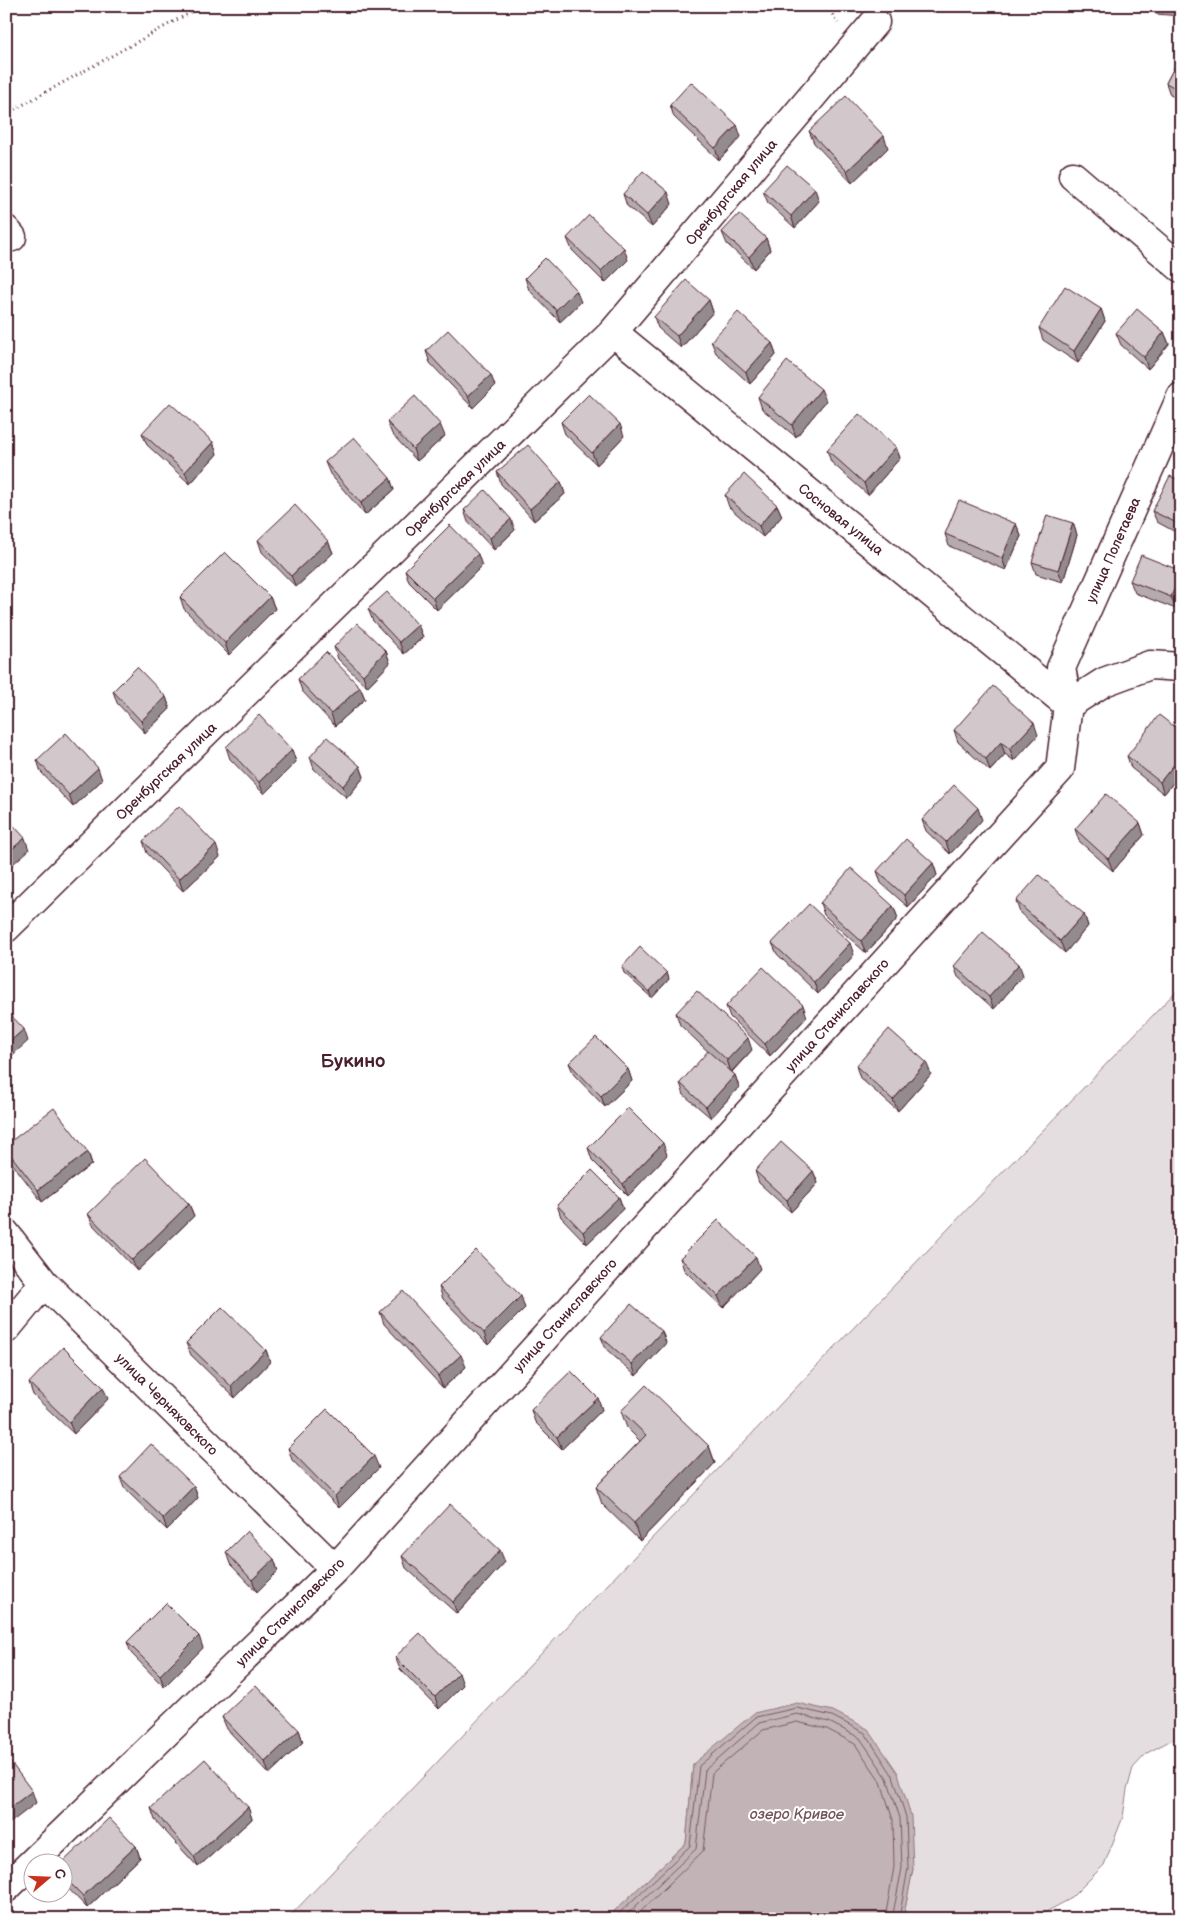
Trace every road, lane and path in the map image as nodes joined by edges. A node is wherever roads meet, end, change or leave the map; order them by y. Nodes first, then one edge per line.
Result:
1 (202, 6) edge
2 (875, 22) dead end
3 (6, 114) edge
4 (1073, 176) dead end
5 (1181, 268) edge
6 (613, 332) junction
7 (1181, 396) edge
8 (1181, 667) edge
9 (1068, 705) junction
10 (6, 928) edge
11 (6, 1234) edge
12 (44, 1283) junction
13 (6, 1329) edge
14 (335, 1569) junction
15 (6, 1888) edge

1 - 3 path
2 - 6 street, Оренбургская улица
4 - 5 street
6 - 9 street, Сосновая улица
6 - 10 street, Оренбургская улица
7 - 9 street, улица Полетаева
8 - 9 street
9 - 14 street, улица Станиславского
11 - 12 street, улица Черняховского
12 - 13 street
12 - 14 street, улица Черняховского
14 - 15 street, улица Станиславского

